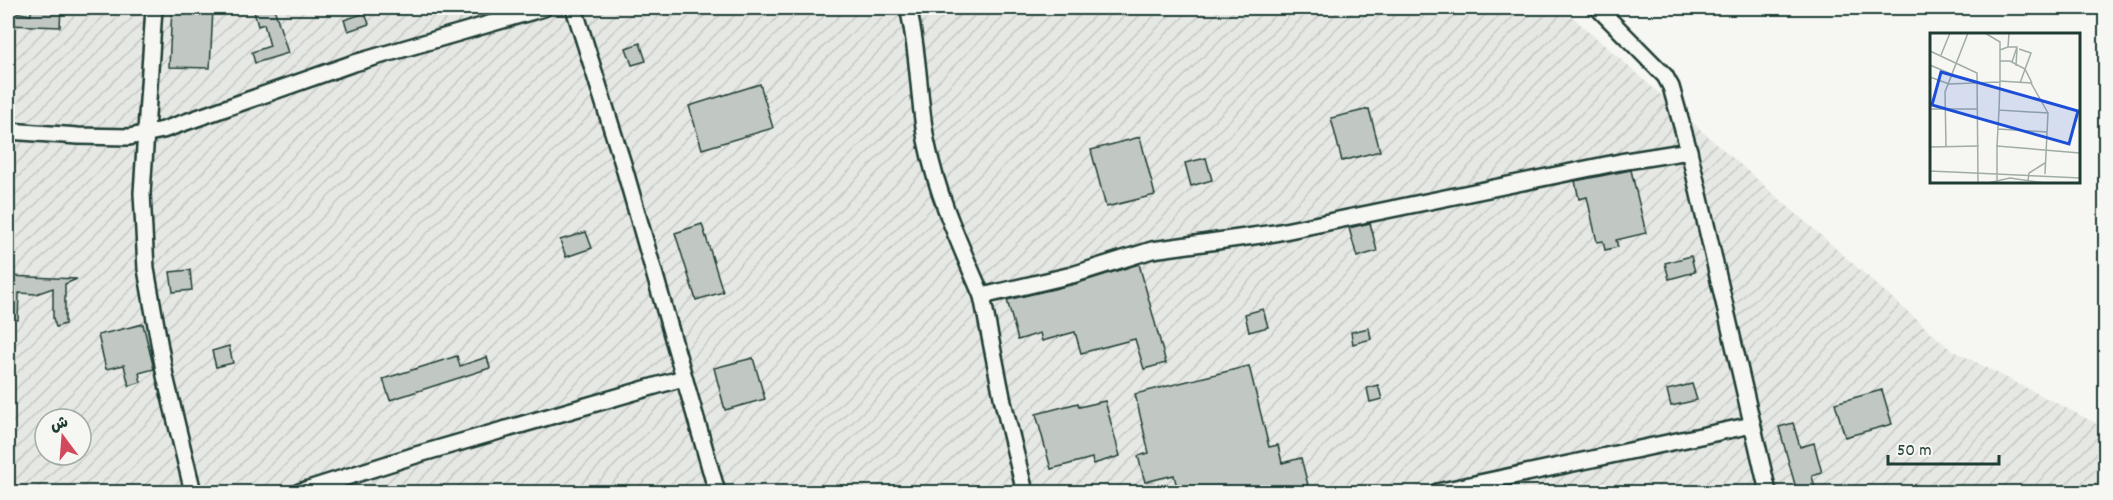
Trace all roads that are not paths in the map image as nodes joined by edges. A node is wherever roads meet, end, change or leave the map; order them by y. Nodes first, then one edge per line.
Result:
1 (154, 8) edge
2 (544, 8) edge
3 (574, 8) edge
4 (908, 8) edge
5 (1598, 8) edge
6 (8, 131) edge
7 (145, 134) junction
8 (1689, 150) junction
9 (982, 296) junction
10 (683, 378) junction
11 (1752, 425) junction
12 (193, 492) edge
13 (299, 492) edge
14 (717, 492) edge
15 (1025, 492) edge
16 (1437, 492) edge
17 (1768, 492) edge

1 - 7 street
2 - 7 street
3 - 10 street
4 - 9 street
5 - 8 street
6 - 7 street
7 - 12 street
8 - 9 street
8 - 11 street
9 - 15 street
10 - 13 street
10 - 14 street
11 - 16 street
11 - 17 street

